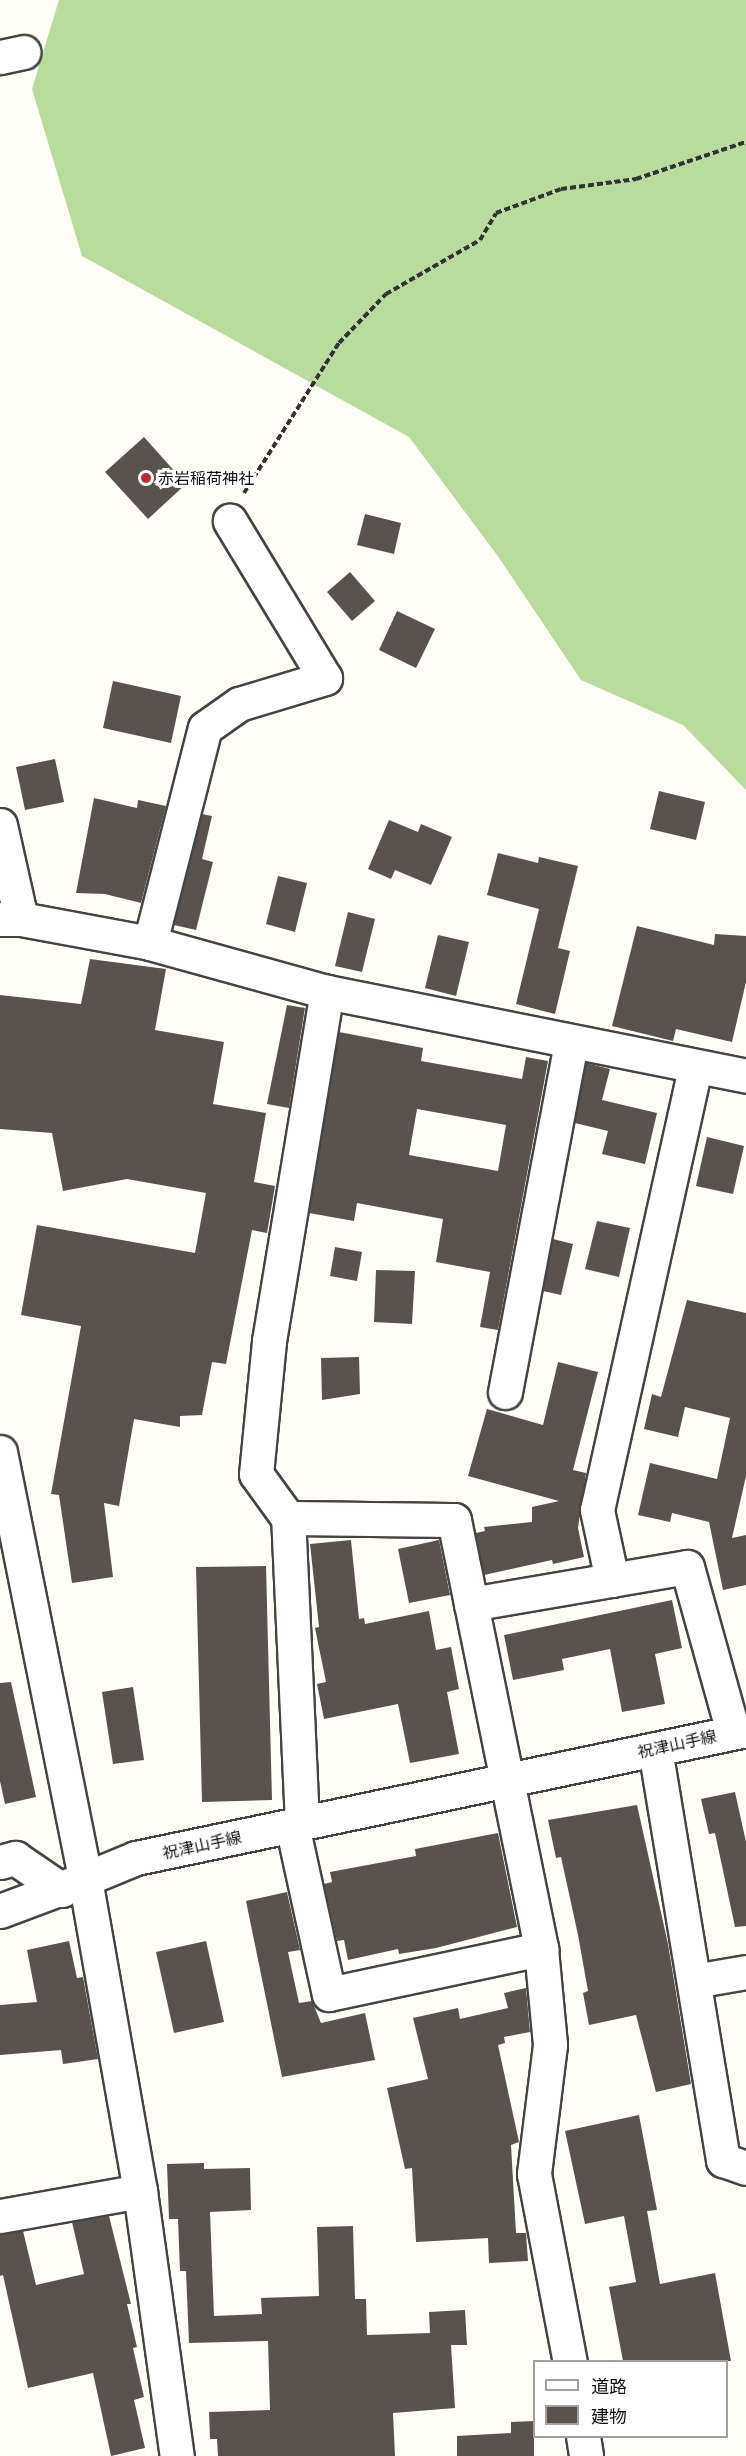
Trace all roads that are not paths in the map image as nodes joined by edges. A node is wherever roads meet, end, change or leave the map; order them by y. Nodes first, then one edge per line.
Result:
1 (230, 521) road end
2 (0, 825) edge
3 (11, 919) edge
4 (150, 943) junction
5 (327, 992) junction
6 (572, 1043) junction
7 (695, 1067) junction
8 (746, 1076) edge
9 (505, 1392) dead end
10 (1, 1461) edge
11 (288, 1518) junction
12 (612, 1580) junction
13 (471, 1604) junction
14 (740, 1731) edge
15 (655, 1749) junction
16 (504, 1780) junction
17 (297, 1824) junction
18 (0, 1862) edge
19 (73, 1884) junction
20 (0, 1911) edge
21 (541, 1949) junction
22 (746, 1972) edge
23 (694, 1981) junction
24 (746, 2168) edge
25 (140, 2191) junction
26 (0, 2216) edge
27 (570, 2360) edge
28 (583, 2438) edge
29 (177, 2456) edge
30 (586, 2456) edge

1 - 4 street
2 - 3 street
3 - 4 street
4 - 5 street
5 - 6 street
5 - 11 street
6 - 7 street
6 - 9 street
7 - 8 street
7 - 12 street
10 - 19 street
11 - 13 street
11 - 17 street
12 - 13 street
12 - 14 street
13 - 16 street
14 - 15 street, 祝津山手線
15 - 16 street, 祝津山手線
15 - 23 street
16 - 17 street, 祝津山手線
16 - 21 street
17 - 19 street, 祝津山手線
17 - 21 street
18 - 19 street
19 - 20 street, 祝津山手線
19 - 25 street
21 - 27 street
22 - 23 street
23 - 24 street
25 - 26 street
25 - 29 street
28 - 30 street

